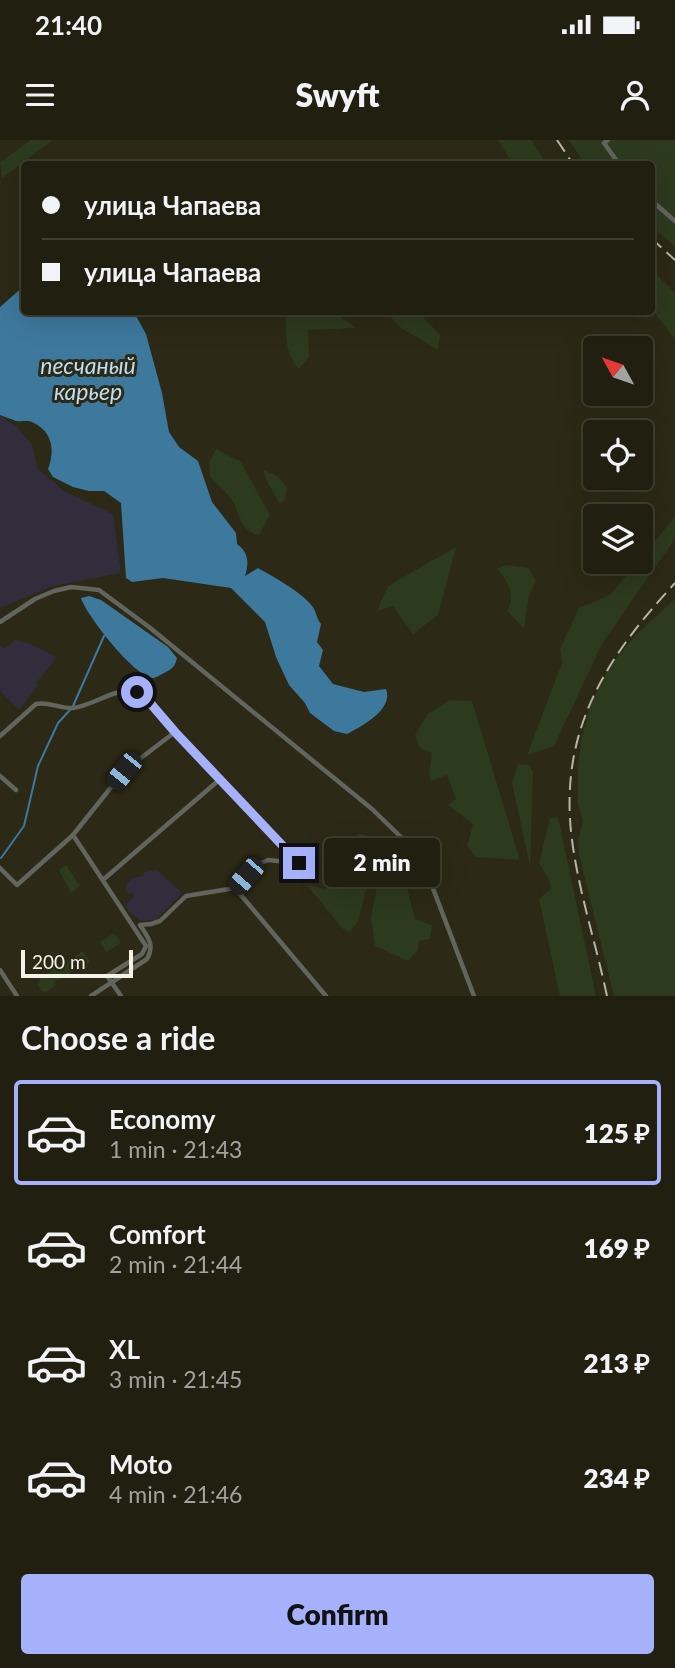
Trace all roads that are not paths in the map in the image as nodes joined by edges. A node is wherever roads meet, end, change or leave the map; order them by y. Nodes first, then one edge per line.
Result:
1 (608, 140) edge
2 (617, 161) edge
3 (655, 204) edge
4 (675, 221) edge
5 (0, 622) edge
6 (175, 732) junction
7 (0, 736) edge
8 (0, 776) edge
9 (219, 780) junction
10 (16, 790) dead end
11 (73, 835) junction
12 (0, 868) edge
13 (104, 879) junction
14 (235, 888) junction
15 (138, 926) junction
16 (0, 970) edge
17 (112, 982) junction
18 (17, 996) edge
19 (91, 996) edge
20 (121, 996) edge
21 (326, 996) edge
22 (474, 996) edge

1 - 2 street
3 - 4 street
5 - 22 street
6 - 7 street
6 - 9 street
6 - 11 street
8 - 10 street
9 - 13 street
9 - 14 street
11 - 12 street
11 - 13 street
13 - 15 street
14 - 15 street
14 - 21 street
15 - 17 street
16 - 18 street
17 - 19 street
17 - 20 street

